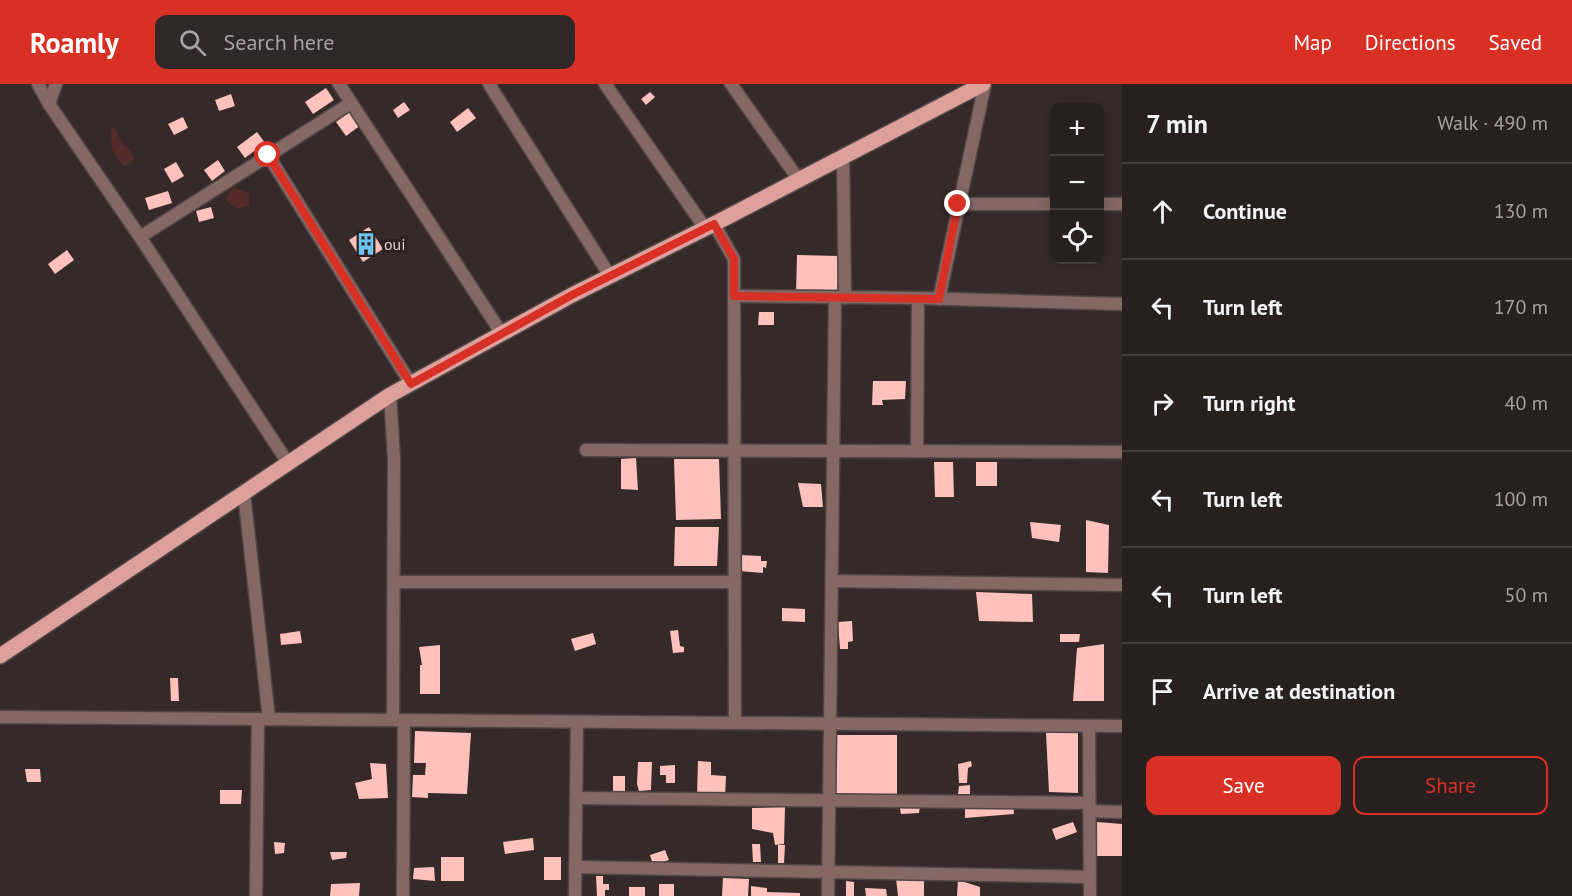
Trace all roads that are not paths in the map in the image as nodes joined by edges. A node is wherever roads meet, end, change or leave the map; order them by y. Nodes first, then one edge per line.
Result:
1 (38, 84) edge
2 (56, 84) edge
3 (339, 84) edge
4 (489, 84) edge
5 (605, 84) edge
6 (731, 84) edge
7 (984, 84) edge
8 (351, 103) junction
9 (49, 104) junction
10 (268, 155) junction
11 (843, 157) junction
12 (799, 180) junction
13 (958, 204) junction
14 (1050, 204) edge
15 (1104, 204) edge
16 (1122, 204) edge
17 (710, 226) junction
18 (140, 237) junction
19 (610, 276) junction
20 (734, 296) junction
21 (840, 298) junction
22 (918, 298) junction
23 (939, 299) junction
24 (1122, 304) edge
25 (502, 334) junction
26 (411, 384) junction
27 (390, 395) junction
28 (586, 450) dead end
29 (734, 450) junction
30 (834, 451) junction
31 (917, 452) junction
32 (1122, 452) edge
33 (288, 463) junction
34 (244, 493) junction
35 (832, 581) junction
36 (394, 582) junction
37 (735, 582) junction
38 (1122, 585) edge
39 (0, 656) edge
40 (0, 717) edge
41 (264, 719) junction
42 (399, 720) junction
43 (577, 722) junction
44 (735, 723) junction
45 (830, 724) junction
46 (1089, 726) junction
47 (1122, 726) edge
48 (576, 798) junction
49 (830, 801) junction
50 (1089, 807) junction
51 (1122, 812) edge
52 (575, 867) junction
53 (829, 872) junction
54 (1090, 877) junction
55 (256, 896) edge
56 (403, 896) edge
57 (575, 896) edge
58 (828, 896) edge
59 (1090, 896) edge

1 - 9 street
2 - 9 street
3 - 8 street
4 - 19 street
5 - 17 street
6 - 12 street
7 - 11 main road
7 - 13 street
8 - 10 street
8 - 25 street
9 - 18 street
10 - 18 street
10 - 26 street
11 - 12 main road
11 - 21 street
12 - 17 main road
13 - 14 street
13 - 23 street
15 - 16 street
17 - 19 main road
17 - 20 street
18 - 33 street
19 - 25 main road
20 - 21 street
20 - 29 street
21 - 22 street
21 - 30 street
22 - 23 street
22 - 31 street
23 - 24 street
25 - 26 main road
26 - 27 main road
27 - 33 main road
27 - 36 street
28 - 29 street
29 - 30 street
29 - 37 street
30 - 31 street
30 - 35 street
31 - 32 street
33 - 34 main road
34 - 39 main road
34 - 41 street
35 - 38 street
35 - 45 street
36 - 37 street
36 - 42 street
37 - 44 street
40 - 41 street
41 - 42 street
41 - 55 street
42 - 43 street
42 - 56 street
43 - 44 street
43 - 48 street
44 - 45 street
45 - 46 street
45 - 49 street
46 - 47 street
46 - 50 street
48 - 49 street
48 - 52 street
49 - 50 street
49 - 53 street
50 - 51 street
50 - 54 street
52 - 53 street
52 - 57 street
53 - 54 street
53 - 58 street
54 - 59 street

